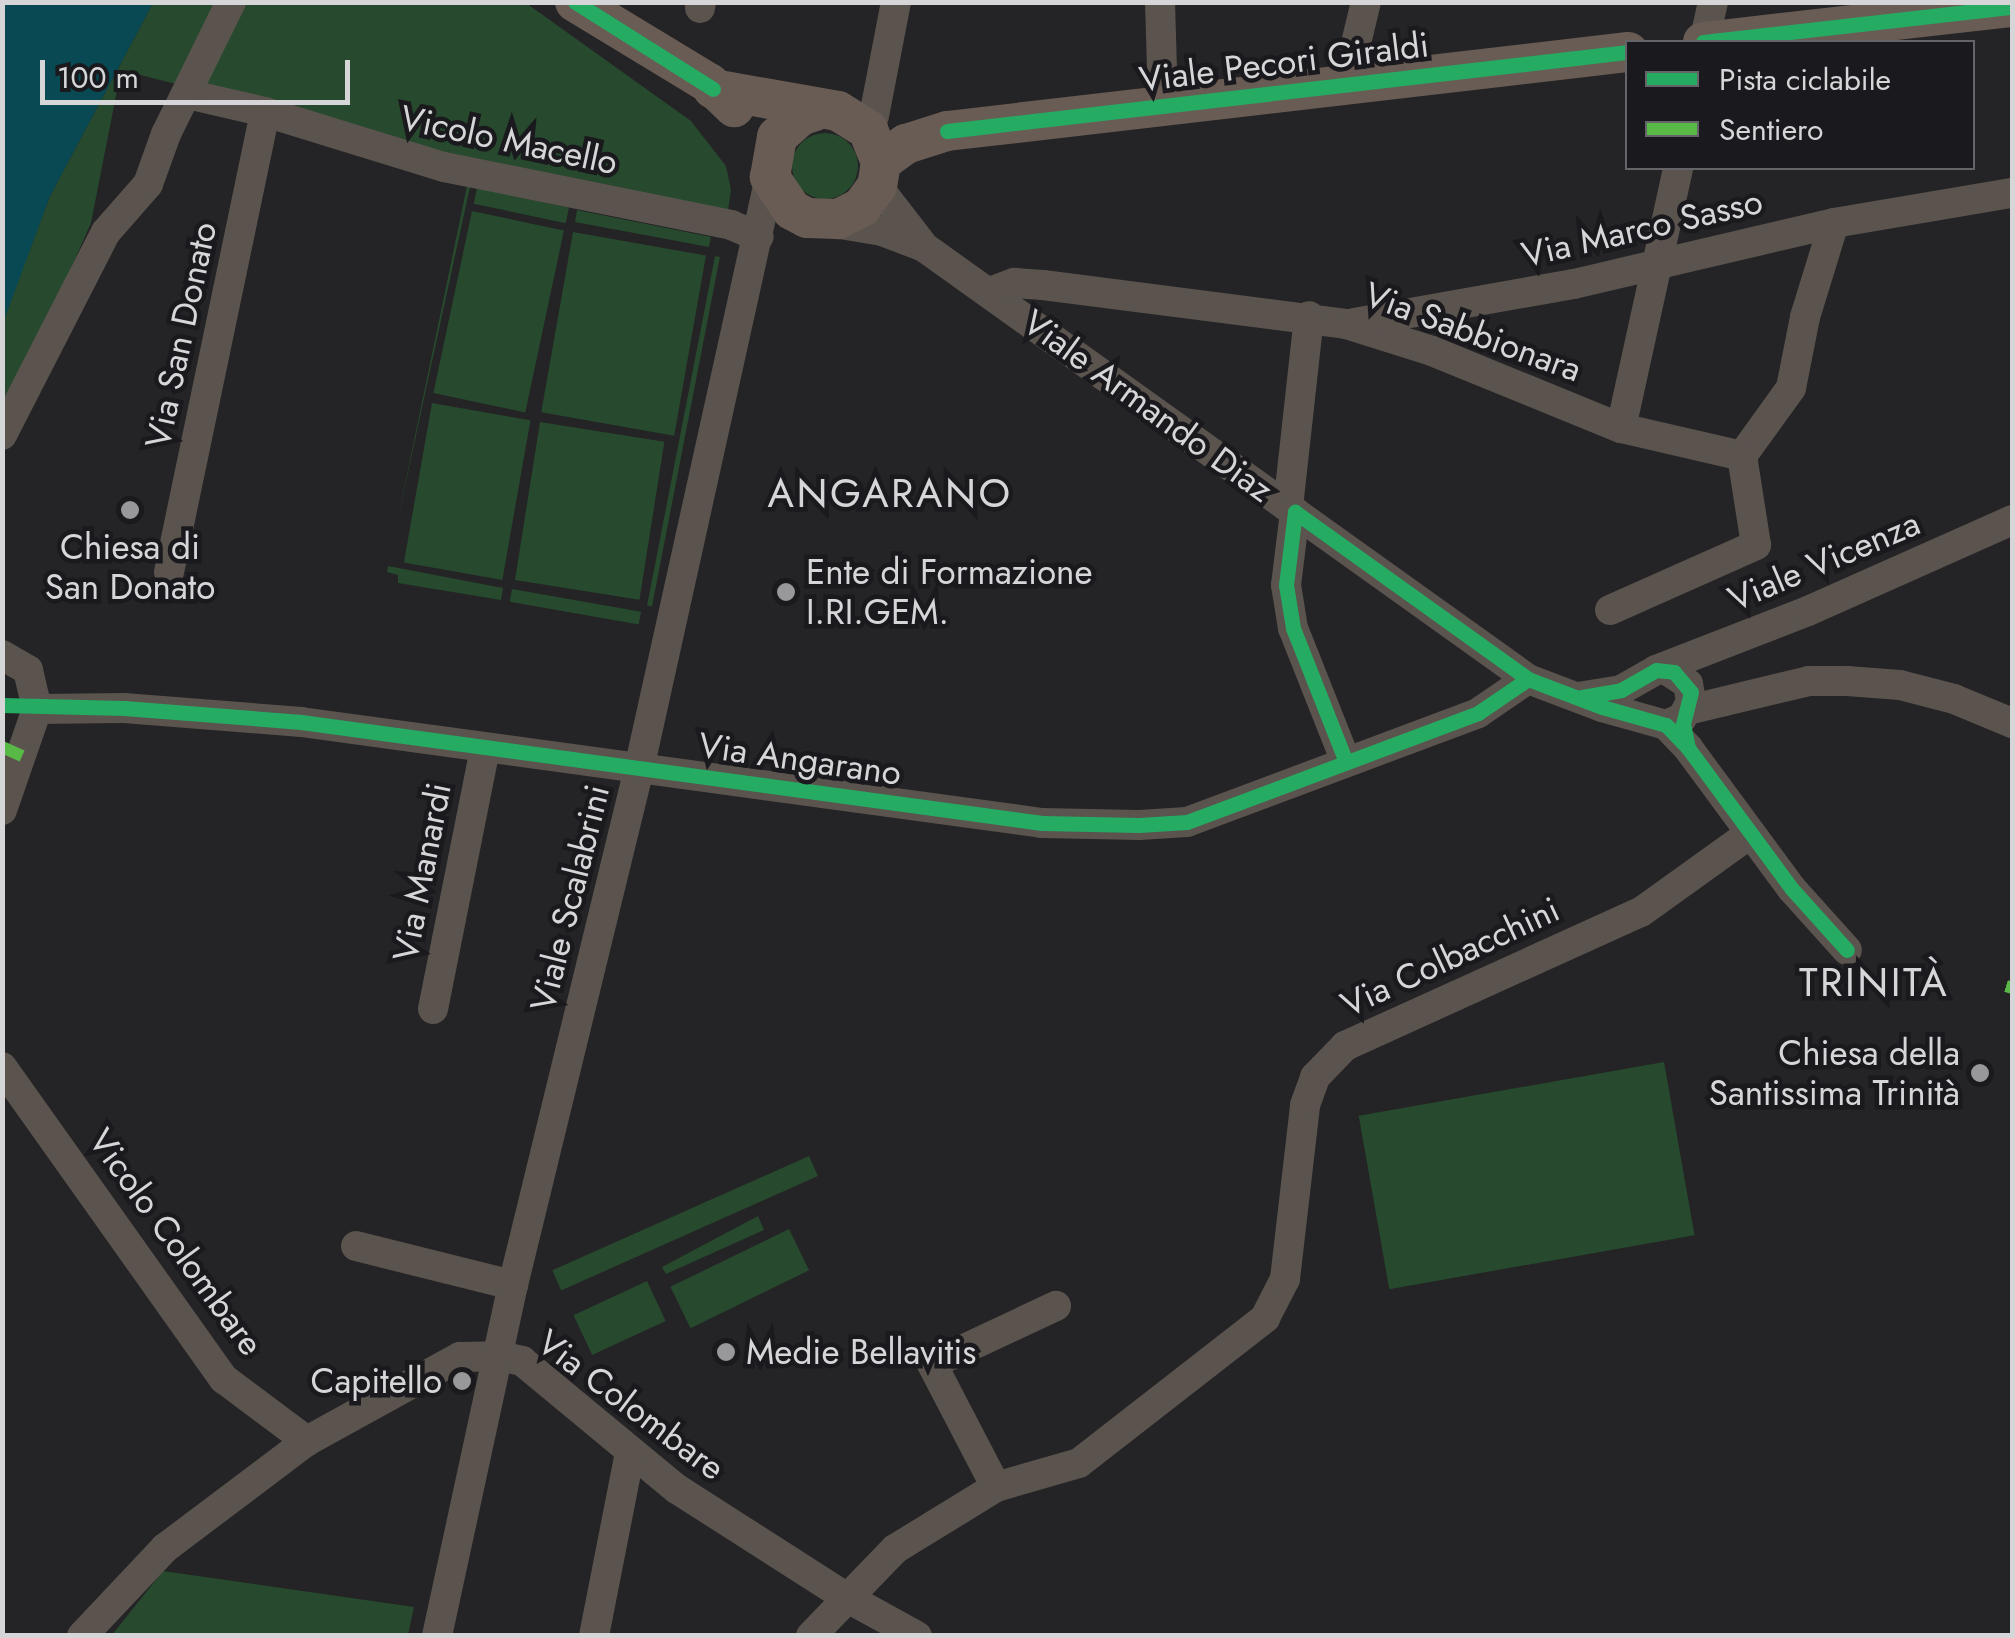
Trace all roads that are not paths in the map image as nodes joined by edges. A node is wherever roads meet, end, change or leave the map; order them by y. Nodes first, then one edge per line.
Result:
1 (232, 2) edge
2 (896, 2) edge
3 (1160, 2) edge
4 (1366, 2) edge
5 (1714, 2) edge
6 (586, 6) edge
7 (2012, 7) edge
8 (1704, 40) edge
9 (1722, 40) edge
10 (1625, 52) edge
11 (1346, 85) junction
12 (713, 89) junction
13 (187, 94) junction
14 (1163, 106) junction
15 (266, 112) junction
16 (842, 113) junction
17 (947, 130) junction
18 (770, 164) junction
19 (1678, 170) edge
20 (879, 174) junction
21 (2012, 193) edge
22 (808, 215) junction
23 (1834, 223) junction
24 (760, 236) junction
25 (924, 247) junction
26 (1657, 265) junction
27 (990, 292) junction
28 (1308, 316) junction
29 (1346, 324) junction
30 (1621, 428) junction
31 (2, 435) edge
32 (1742, 456) junction
33 (1292, 510) junction
34 (2012, 520) edge
35 (169, 572) dead end
36 (1610, 610) dead end
37 (2, 655) edge
38 (1653, 675) junction
39 (1528, 679) junction
40 (1572, 698) junction
41 (37, 709) junction
42 (2004, 716) edge
43 (1672, 718) junction
44 (485, 749) junction
45 (1346, 762) junction
46 (639, 769) junction
47 (2, 810) edge
48 (1751, 834) junction
49 (1848, 950) dead end
50 (433, 1009) dead end
51 (2, 1068) edge
52 (356, 1246) dead end
53 (513, 1285) junction
54 (1056, 1306) dead end
55 (500, 1356) junction
56 (307, 1441) junction
57 (630, 1453) junction
58 (996, 1487) junction
59 (846, 1597) junction
60 (82, 1636) edge
61 (437, 1636) edge
62 (594, 1636) edge
63 (811, 1636) edge
64 (917, 1636) edge

1 - 13 street
2 - 16 street
3 - 14 street
4 - 11 street, Viale Pecori Giraldi
5 - 8 street
6 - 12 main road
7 - 9 main road
10 - 11 main road, Viale Pecori Giraldi
11 - 14 main road, Viale Pecori Giraldi
12 - 16 main road
12 - 18 main road
13 - 15 street, Vicolo Macello
13 - 31 street
14 - 17 main road, Viale Pecori Giraldi
15 - 24 street, Vicolo Macello
15 - 35 street, Via San Donato
16 - 17 main road, Viale Pecori Giraldi
16 - 18 main road
16 - 20 main road, Viale Armando Diaz
17 - 20 main road, Viale Pecori Giraldi
18 - 22 main road
18 - 24 street, Viale Scalabrini
19 - 26 street, Via Sabbionara
20 - 22 main road
20 - 25 street, Viale Armando Diaz
21 - 23 street, Via Marco Sasso
22 - 24 street
22 - 25 street, Viale Armando Diaz
23 - 26 street, Via Marco Sasso
23 - 32 street
24 - 46 street, Viale Scalabrini
25 - 27 street, Viale Armando Diaz
26 - 29 street, Via Marco Sasso
26 - 30 street, Via Sabbionara
27 - 28 street
27 - 33 street, Viale Armando Diaz
28 - 29 street, Via Sabbionara
28 - 33 street, Via Sabbionara
29 - 30 street, Via Sabbionara
30 - 32 street, Via Sabbionara
32 - 36 street
33 - 39 street, Viale Armando Diaz
33 - 45 street, Via Sabbionara
34 - 38 street, Viale Vicenza
37 - 41 street
38 - 40 street
38 - 43 street
38 - 43 street
39 - 40 street, Viale Armando Diaz
39 - 45 street, Via Angarano
40 - 43 street, Viale Armando Diaz
41 - 44 street, Via Angarano
41 - 47 street
42 - 43 street
43 - 48 street
44 - 46 street, Via Angarano
44 - 50 street, Via Manardi
45 - 46 street, Via Angarano
46 - 53 street, Viale Scalabrini
48 - 49 street
48 - 58 street, Via Colbacchini
51 - 56 street, Vicolo Colombare
52 - 53 street
53 - 55 street, Viale Scalabrini
54 - 58 street
55 - 56 street, Via Colombare
55 - 57 street, Via Colombare
55 - 61 street, Viale Scalabrini
56 - 60 street, Via Colombare
57 - 59 street, Via Colombare
57 - 62 street
58 - 59 street, Via Colbacchini
59 - 63 street, Via Colbacchini
59 - 64 street, Via Colombare

